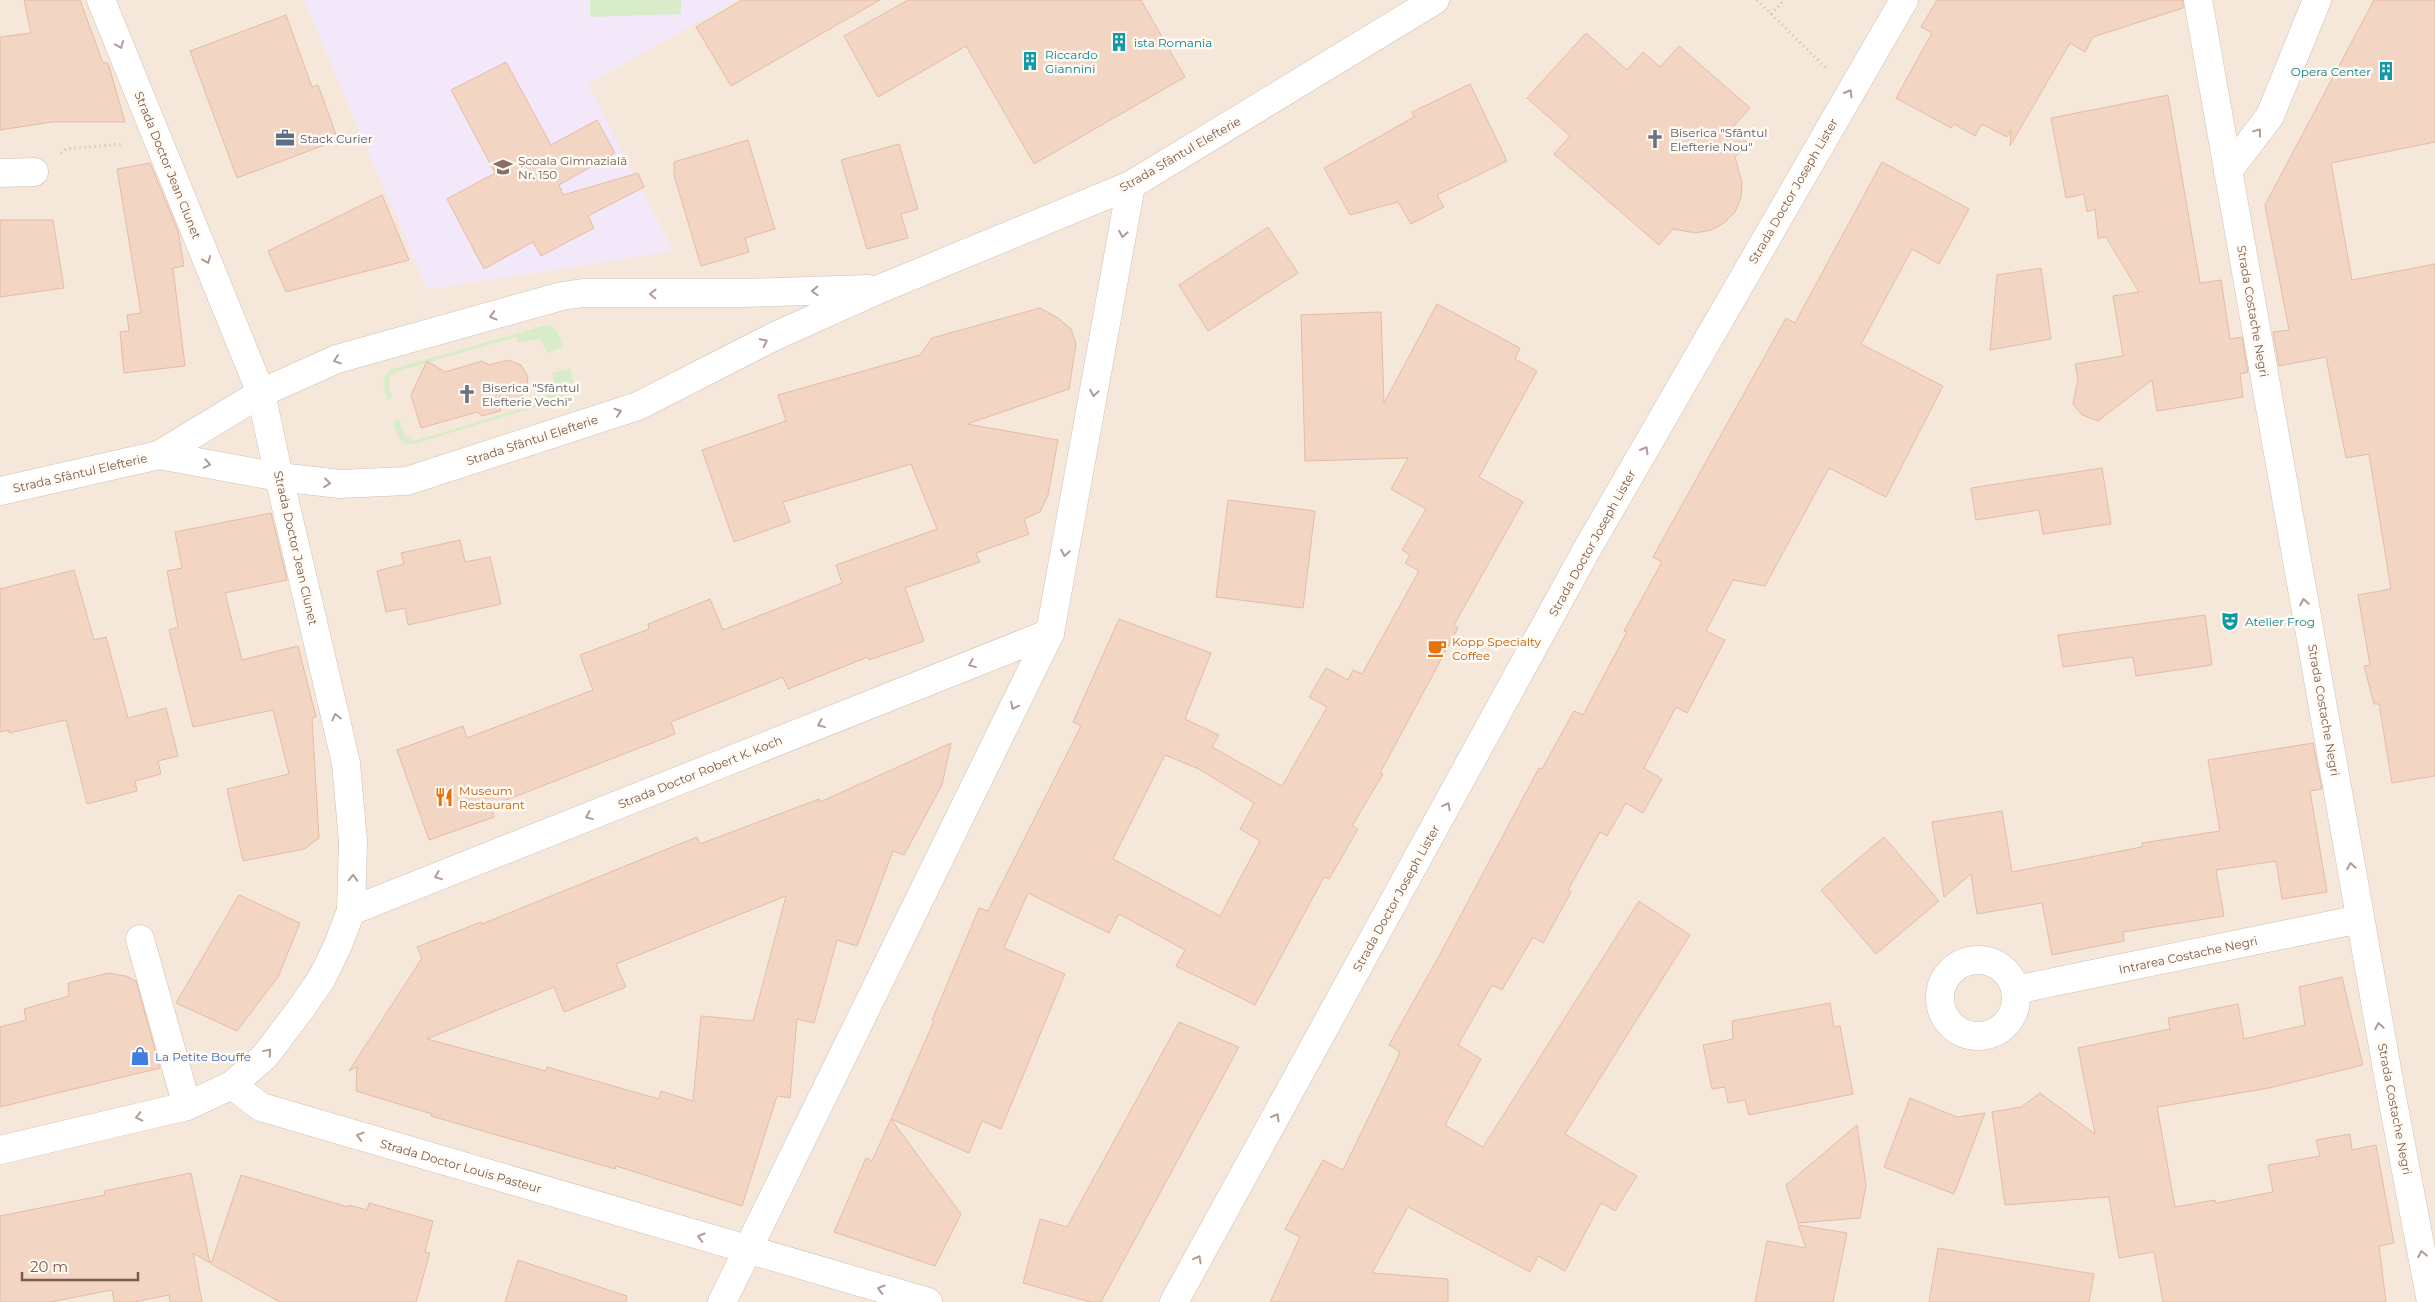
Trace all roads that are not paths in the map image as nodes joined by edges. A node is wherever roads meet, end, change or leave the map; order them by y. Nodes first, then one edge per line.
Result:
1 (101, 0) edge
2 (1435, 0) edge
3 (1904, 0) edge
4 (2198, 0) edge
5 (2316, 0) edge
6 (2228, 171) junction
7 (34, 172) road end
8 (0, 173) edge
9 (1131, 186) junction
10 (882, 288) junction
11 (261, 393) junction
12 (159, 455) junction
13 (278, 477) junction
14 (0, 491) edge
15 (1050, 633) junction
16 (351, 911) junction
17 (2360, 919) junction
18 (140, 939) dead end
19 (2015, 990) dead end
20 (232, 1085) junction
21 (187, 1106) junction
22 (0, 1150) edge
23 (748, 1250) junction
24 (722, 1302) edge
25 (928, 1302) edge
26 (1174, 1302) edge
27 (2431, 1302) edge

1 -> 11 street, Strada Doctor Jean Clunet
2 - 9 street, Strada Sfântul Elefterie
26 -> 3 street, Strada Doctor Joseph Lister
4 - 6 street, Strada Costache Negri
6 -> 5 street
17 -> 6 street, Strada Costache Negri
7 - 8 street
9 - 10 street, Strada Sfântul Elefterie
9 -> 15 street
10 -> 11 street, Strada Sfântul Elefterie
13 -> 10 street, Strada Sfântul Elefterie
11 - 12 street, Strada Sfântul Elefterie
11 - 13 street, Strada Doctor Jean Clunet
12 -> 13 street, Strada Sfântul Elefterie
12 - 14 street, Strada Sfântul Elefterie
16 -> 13 street, Strada Doctor Jean Clunet
15 -> 16 street, Strada Doctor Robert K. Koch
15 -> 23 street
20 -> 16 street, Strada Doctor Jean Clunet
17 - 19 street, Intrarea Costache Negri
27 -> 17 street, Strada Costache Negri
18 - 21 street
20 - 21 street
23 -> 20 street, Strada Doctor Louis Pasteur
21 -> 22 street
23 - 24 street
25 -> 23 street, Strada Doctor Louis Pasteur

